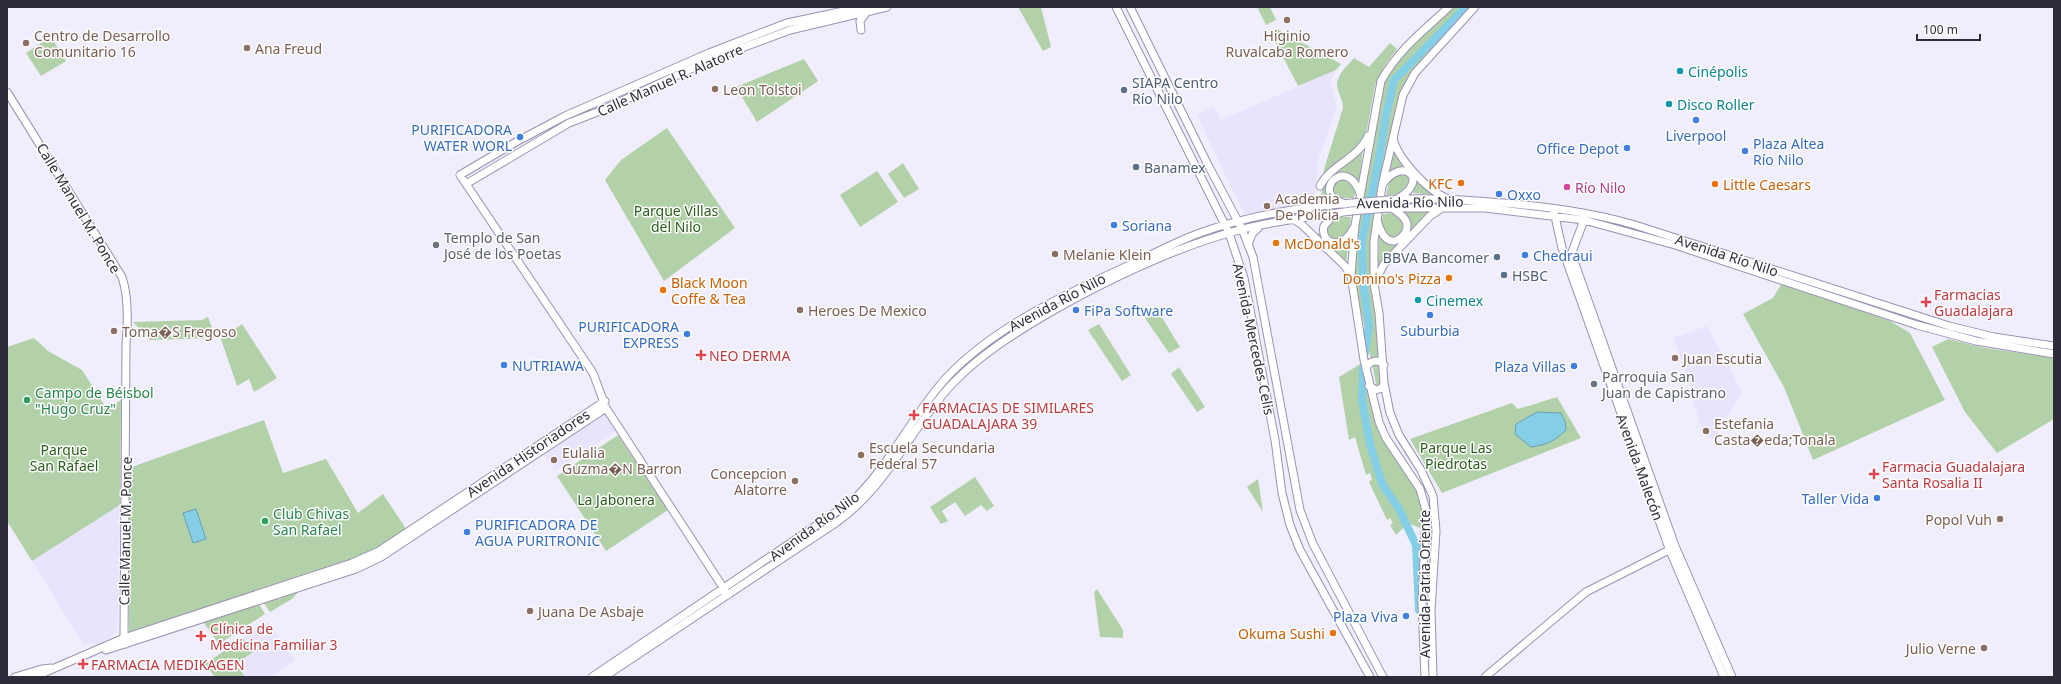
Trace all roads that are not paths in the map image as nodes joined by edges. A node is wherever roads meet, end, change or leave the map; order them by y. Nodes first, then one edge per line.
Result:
1 (887, 7) edge
2 (1116, 7) edge
3 (1130, 7) edge
4 (1449, 7) edge
5 (1475, 7) edge
6 (865, 10) edge
7 (840, 13) edge
8 (861, 30) dead end
9 (7, 92) edge
10 (1175, 126) junction
11 (1372, 129) junction
12 (1393, 136) junction
13 (1206, 163) junction
14 (466, 184) junction
15 (1320, 186) dead end
16 (1382, 186) junction
17 (1360, 194) junction
18 (1448, 199) junction
19 (1393, 200) junction
20 (1348, 203) junction
21 (1443, 207) junction
22 (1391, 208) junction
23 (1553, 208) junction
24 (1347, 212) junction
25 (1291, 215) junction
26 (1555, 216) junction
27 (1376, 218) junction
28 (1584, 220) junction
29 (1238, 222) junction
30 (1261, 225) junction
31 (1355, 225) junction
32 (1225, 226) junction
33 (1242, 230) junction
34 (1643, 232) junction
35 (1229, 233) junction
36 (1248, 245) junction
37 (1351, 275) junction
38 (1374, 284) junction
39 (2054, 346) edge
40 (2041, 348) junction
41 (2054, 354) edge
42 (1384, 364) junction
43 (1366, 369) junction
44 (1384, 383) junction
45 (1369, 386) junction
46 (605, 405) junction
47 (1673, 548) junction
48 (726, 591) junction
49 (125, 641) junction
50 (51, 668) junction
51 (15, 677) edge
52 (34, 677) edge
53 (592, 677) edge
54 (604, 677) edge
55 (1370, 677) edge
56 (1383, 677) edge
57 (1425, 677) edge
58 (1433, 677) edge
59 (1485, 677) edge
60 (1724, 677) edge
61 (1732, 677) edge

1 - 6 street, Calle Manuel R. Alatorre
2 - 10 street, Avenida Mercedes Celis
3 - 13 street, Avenida Mercedes Celis
4 - 11 street, Avenida Patria Oriente
5 - 12 street, Avenida Patria Oriente
6 - 7 street, Calle Manuel R. Alatorre
6 - 8 street
7 - 14 street, Calle Manuel R. Alatorre
7 - 14 street, Calle Manuel R. Alatorre
9 - 49 street, Calle Manuel M. Ponce
10 - 13 street
10 - 32 street, Avenida Mercedes Celis
11 - 15 street
11 - 17 street, Avenida Patria Oriente
12 - 16 street, Avenida Patria Oriente
12 - 18 street
13 - 29 street, Avenida Mercedes Celis
14 - 46 street
16 - 19 street
16 - 27 street, Avenida Patria Oriente
17 - 20 street
17 - 31 street, Avenida Patria Oriente
18 - 19 street, Avenida Río Nilo
18 - 23 street, Avenida Río Nilo
19 - 20 street, Avenida Río Nilo, bridge
20 - 25 street, Avenida Río Nilo
21 - 22 street, Avenida Río Nilo
21 - 26 street, Avenida Río Nilo
21 - 38 street
22 - 24 street, Avenida Río Nilo, bridge
22 - 27 street
23 - 26 street, Avenida Malecón
23 - 34 street, Avenida Río Nilo
24 - 25 street, Avenida Río Nilo
24 - 31 street
25 - 29 street, Avenida Río Nilo
25 - 30 street, Avenida Río Nilo
25 - 37 street
26 - 28 street, Avenida Río Nilo
26 - 47 street, Avenida Malecón
27 - 38 street, Avenida Patria Oriente
28 - 34 street, Avenida Río Nilo
28 - 47 street, Avenida Malecón
29 - 32 street, Avenida Río Nilo
29 - 33 street, Avenida Mercedes Celis
30 - 33 street, Avenida Río Nilo
30 - 36 street
31 - 37 street, Avenida Patria Oriente
32 - 35 street, Avenida Mercedes Celis
32 - 48 street, Avenida Río Nilo
33 - 35 street, Avenida Río Nilo
33 - 36 street, Avenida Mercedes Celis
34 - 40 street, Avenida Río Nilo
35 - 48 street, Avenida Río Nilo
35 - 55 street, Avenida Mercedes Celis
36 - 56 street, Avenida Mercedes Celis
37 - 43 street, Avenida Patria Oriente
38 - 42 street, Avenida Patria Oriente
39 - 40 street, Avenida Río Nilo
40 - 41 street, Avenida Río Nilo
42 - 43 street
42 - 44 street, Avenida Patria Oriente
43 - 45 street, Avenida Patria Oriente
44 - 45 street
44 - 58 street, Avenida Patria Oriente
45 - 57 street, Avenida Patria Oriente
46 - 48 street
46 - 49 street, Avenida Historiadores
47 - 59 street
47 - 60 street, Avenida Malecón
47 - 61 street, Avenida Malecón
48 - 53 street, Avenida Río Nilo
48 - 54 street, Avenida Río Nilo
49 - 50 street, Avenida Historiadores
50 - 51 street
50 - 52 street

